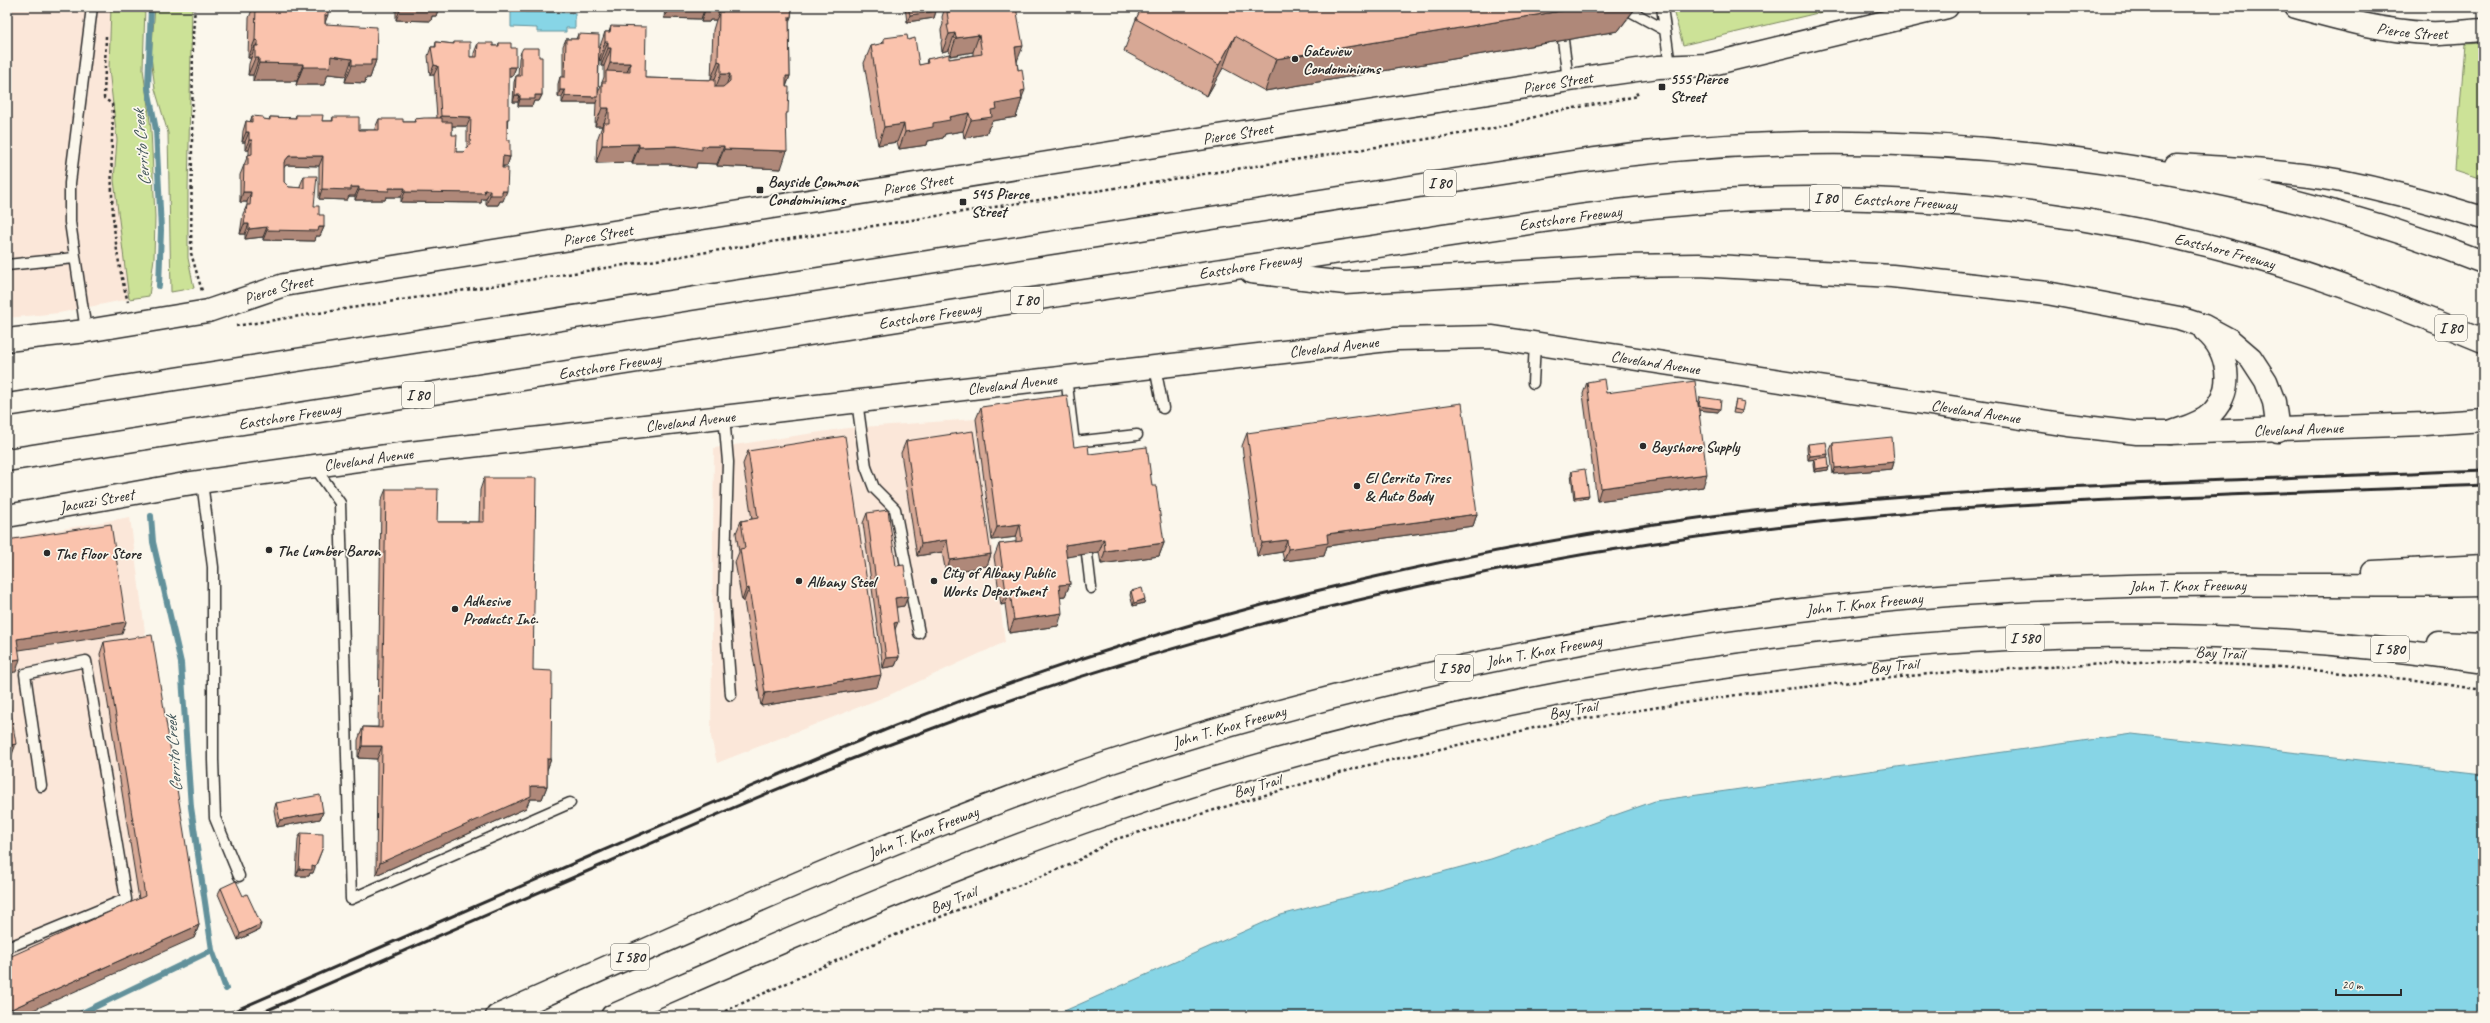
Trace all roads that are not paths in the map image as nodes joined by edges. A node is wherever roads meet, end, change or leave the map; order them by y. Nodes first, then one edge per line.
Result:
1 (92, 7) edge
2 (1662, 7) edge
3 (1948, 7) edge
4 (2296, 7) edge
5 (1632, 12) dead end
6 (1665, 30) junction
7 (2483, 30) edge
8 (1563, 40) dead end
9 (1670, 66) junction
10 (1568, 80) junction
11 (2012, 153) junction
12 (2483, 218) edge
13 (74, 258) junction
14 (2483, 262) edge
15 (7, 265) edge
16 (1224, 268) junction
17 (2179, 318) junction
18 (86, 332) junction
19 (7, 340) edge
20 (2483, 341) edge
21 (1535, 342) junction
22 (1156, 367) junction
23 (1066, 377) junction
24 (1533, 383) dead end
25 (7, 393) edge
26 (857, 401) junction
27 (17, 403) edge
28 (1163, 408) dead end
29 (724, 416) junction
30 (2483, 420) edge
31 (2278, 431) junction
32 (2170, 433) junction
33 (1137, 435) dead end
34 (1074, 442) junction
35 (1076, 459) edge
36 (7, 460) edge
37 (314, 466) junction
38 (194, 483) junction
39 (7, 516) edge
40 (1087, 554) edge
41 (2483, 566) edge
42 (2177, 585) junction
43 (2483, 585) edge
44 (1091, 588) dead end
45 (919, 633) dead end
46 (2298, 640) junction
47 (2483, 645) edge
48 (2483, 662) edge
49 (731, 695) dead end
50 (41, 786) dead end
51 (570, 803) dead end
52 (239, 876) dead end
53 (7, 948) edge
54 (497, 1016) edge
55 (612, 1016) edge

1 - 13 lane
2 - 6 lane
3 - 9 main road, Pierce Street
4 - 7 main road, Pierce Street
5 - 6 lane
6 - 9 lane
8 - 10 lane
9 - 10 main road, Pierce Street
10 - 18 main road, Pierce Street
11 - 12 main road
11 - 14 main road, I 80
11 - 27 main road, I 80
13 - 15 lane
13 - 18 lane
16 - 17 main road
16 - 20 main road, Eastshore Freeway / I 80
16 - 36 main road, Eastshore Freeway / I 80
17 - 31 main road
17 - 32 main road
18 - 19 main road, Pierce Street
21 - 22 main road, Cleveland Avenue
21 - 24 lane
21 - 32 main road, Cleveland Avenue
22 - 23 main road, Cleveland Avenue
22 - 28 lane
23 - 26 main road, Cleveland Avenue
23 - 34 lane
25 - 27 main road
26 - 29 main road, Cleveland Avenue
26 - 45 lane
29 - 37 main road, Cleveland Avenue
29 - 49 lane
30 - 31 main road, Cleveland Avenue
31 - 32 main road, Cleveland Avenue
33 - 34 lane
34 - 35 lane
37 - 38 main road, Cleveland Avenue
37 - 51 lane
38 - 39 main road, Jacuzzi Street
38 - 52 lane
40 - 44 lane
41 - 42 main road
42 - 43 main road, John T. Knox Freeway / I 580
42 - 54 main road, John T. Knox Freeway / I 580
46 - 47 main road
46 - 48 main road, I 580
46 - 55 main road, I 580
50 - 53 lane

